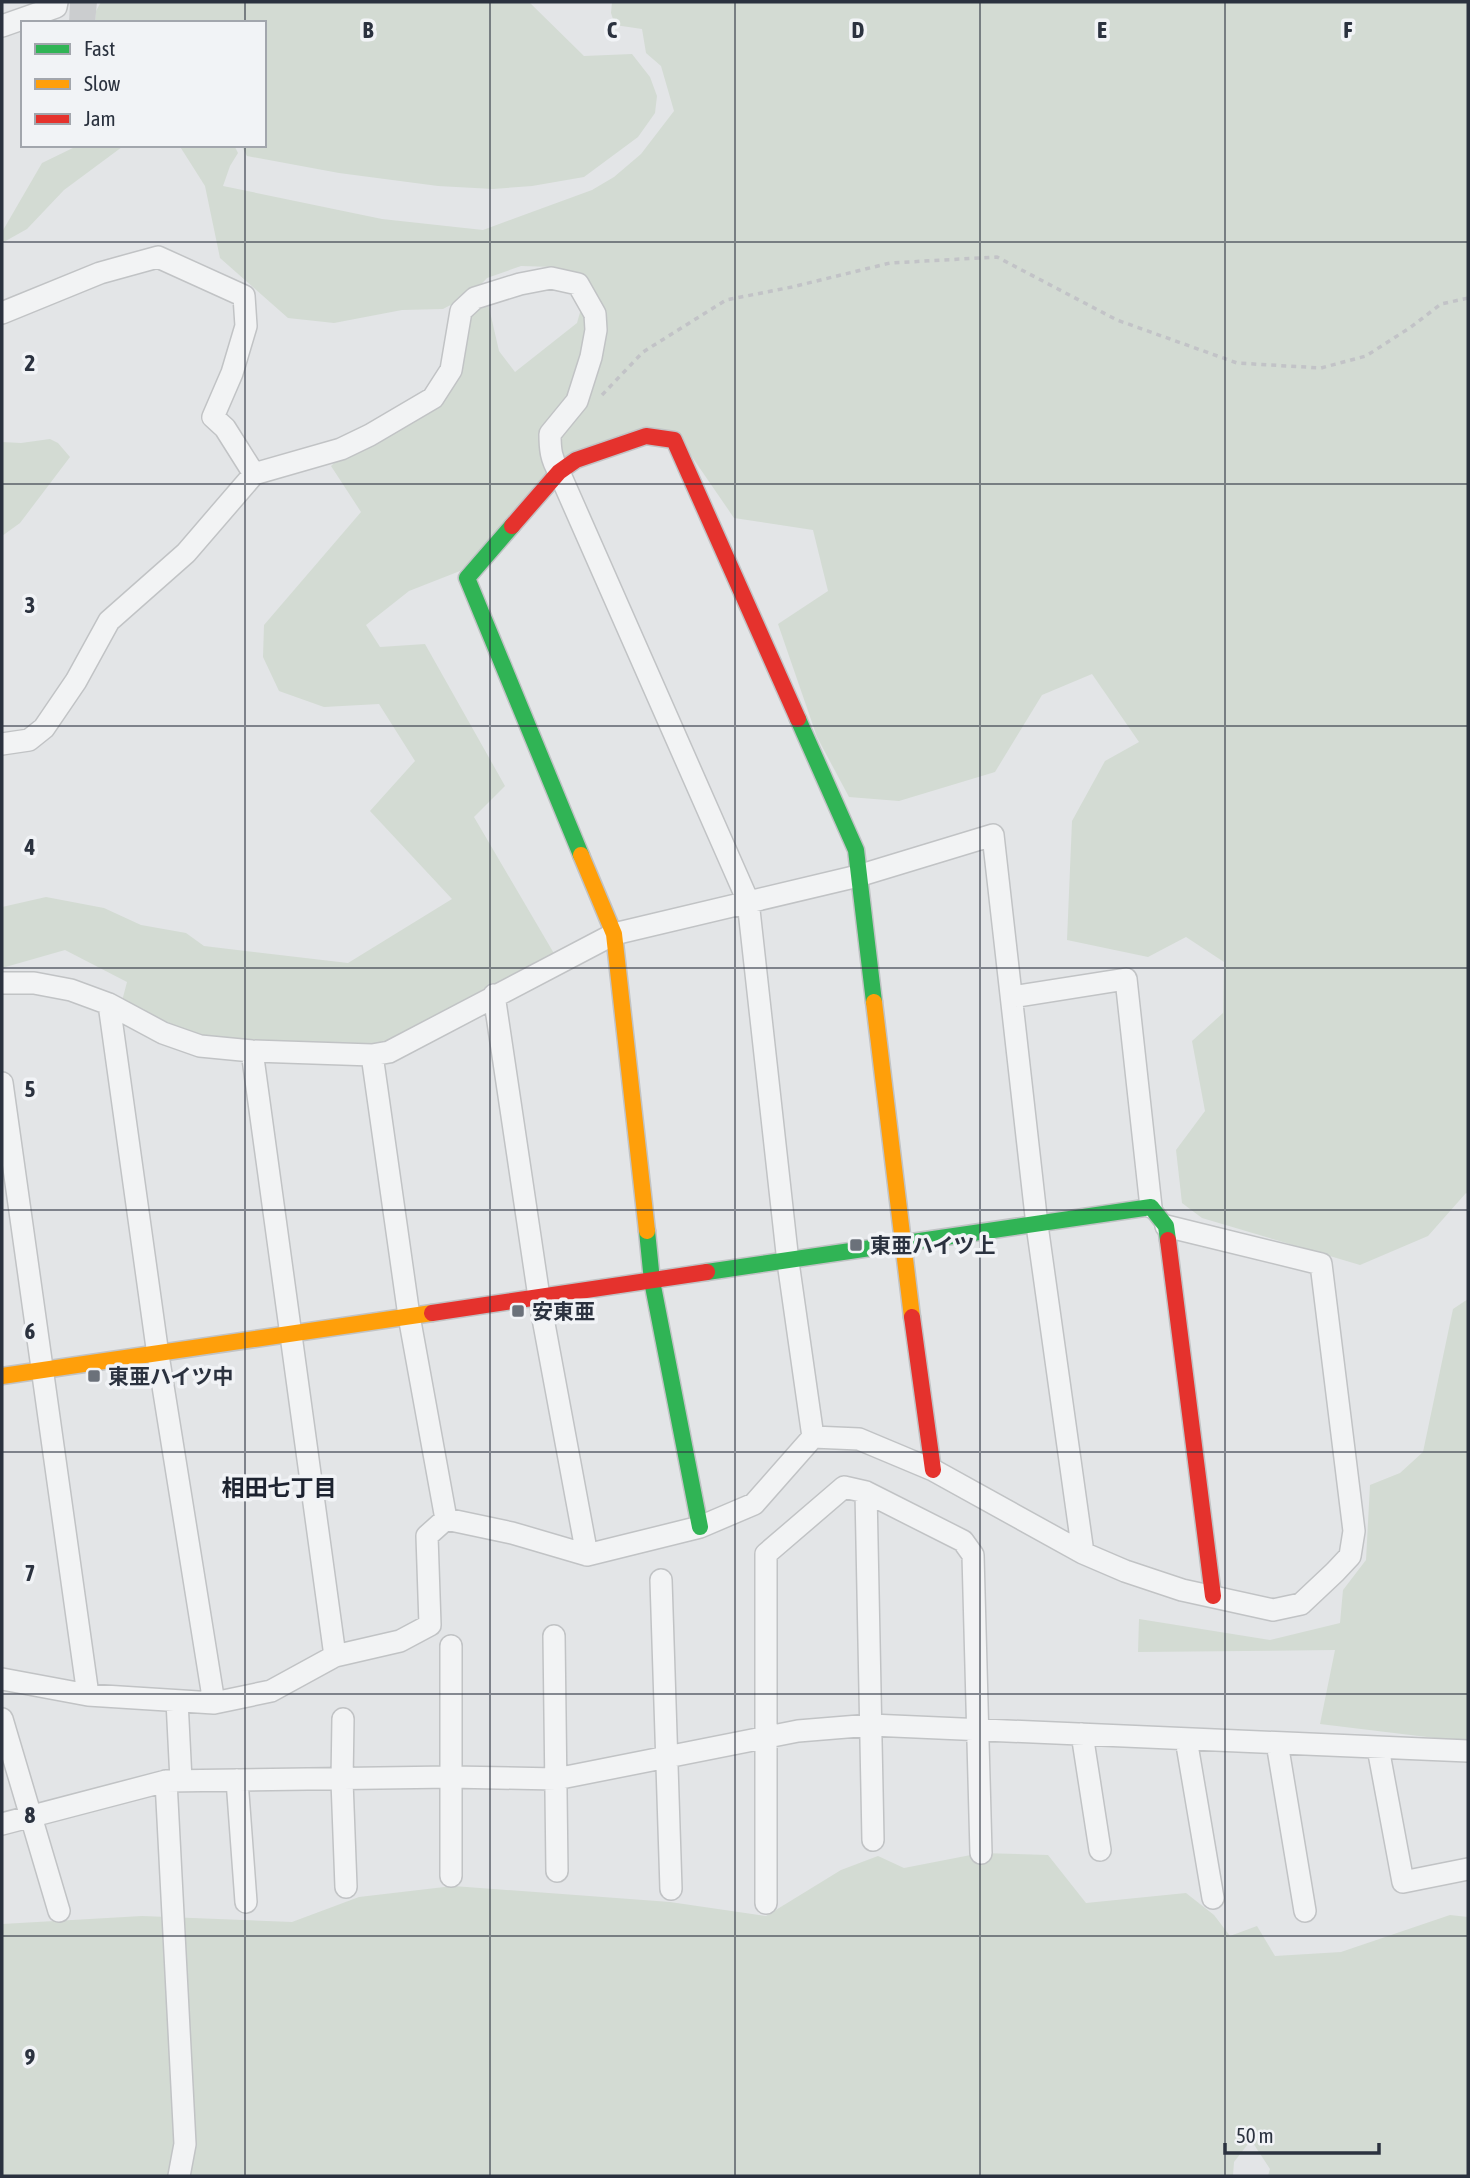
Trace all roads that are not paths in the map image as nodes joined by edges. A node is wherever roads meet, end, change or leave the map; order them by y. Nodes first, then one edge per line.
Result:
1 (57, 2) edge
2 (2, 26) edge
3 (2, 313) edge
4 (559, 472) junction
5 (254, 474) junction
6 (2, 744) edge
7 (858, 876) junction
8 (748, 901) junction
9 (614, 934) junction
10 (2, 983) edge
11 (494, 995) junction
12 (1012, 997) junction
13 (109, 1004) junction
14 (252, 1051) junction
15 (372, 1055) junction
16 (2, 1083) edge
17 (1151, 1207) junction
18 (1037, 1225) junction
19 (1166, 1226) junction
20 (902, 1244) junction
21 (788, 1262) junction
22 (652, 1281) junction
23 (540, 1297) junction
24 (409, 1316) junction
25 (291, 1334) junction
26 (158, 1355) junction
27 (43, 1370) junction
28 (2, 1376) edge
29 (813, 1437) junction
30 (933, 1470) junction
31 (866, 1492) junction
32 (446, 1519) junction
33 (700, 1527) junction
34 (1083, 1553) junction
35 (587, 1555) junction
36 (661, 1580) dead end
37 (1213, 1596) junction
38 (554, 1636) dead end
39 (451, 1646) dead end
40 (335, 1656) junction
41 (2, 1679) edge
42 (88, 1695) junction
43 (177, 1701) junction
44 (214, 1703) junction
45 (2, 1718) edge
46 (343, 1719) dead end
47 (871, 1725) junction
48 (977, 1730) junction
49 (1082, 1734) junction
50 (767, 1738) junction
51 (1186, 1739) junction
52 (1277, 1743) junction
53 (1378, 1748) junction
54 (1468, 1751) edge
55 (666, 1757) junction
56 (451, 1777) junction
57 (556, 1779) junction
58 (237, 1780) junction
59 (174, 1781) junction
60 (342, 1781) junction
61 (31, 1815) junction
62 (2, 1824) edge
63 (873, 1840) dead end
64 (1100, 1850) dead end
65 (981, 1853) dead end
66 (1468, 1869) edge
67 (557, 1871) dead end
68 (451, 1875) dead end
69 (346, 1887) dead end
70 (671, 1889) dead end
71 (1213, 1898) dead end
72 (246, 1902) dead end
73 (766, 1903) dead end
74 (59, 1911) dead end
75 (1305, 1911) dead end
76 (179, 2176) edge

1 - 2 street
3 - 5 street
4 - 5 street
4 - 7 street
4 - 8 street
4 - 9 street
5 - 6 street
7 - 8 street
7 - 12 street
7 - 20 street
8 - 9 street
8 - 21 street
9 - 11 street
9 - 22 street
10 - 13 street
11 - 15 street
11 - 23 street
12 - 17 street
12 - 18 street
13 - 14 street
13 - 26 street
14 - 15 street
14 - 25 street
15 - 24 street
16 - 27 street
17 - 18 street
17 - 19 street
18 - 20 street
18 - 34 street
19 - 37 street
19 - 37 street
20 - 21 street
20 - 30 street
21 - 22 street
21 - 29 street
22 - 23 street
22 - 33 street
23 - 24 street
23 - 35 street
24 - 25 street
24 - 32 street
25 - 26 street
25 - 40 street
26 - 27 street
26 - 44 street
27 - 28 street
27 - 42 street
29 - 30 street
29 - 33 street
30 - 34 street
31 - 47 street
31 - 48 street
31 - 50 street
32 - 35 street
32 - 40 street
33 - 35 street
34 - 37 street
36 - 55 street
38 - 57 street
39 - 56 street
40 - 44 street
41 - 42 street
42 - 43 street
43 - 44 street
43 - 59 street
45 - 61 street
46 - 60 street
47 - 48 street
47 - 50 street
47 - 63 street
48 - 49 street
48 - 65 street
49 - 51 street
49 - 64 street
50 - 55 street
50 - 73 street
51 - 52 street
51 - 71 street
52 - 53 street
52 - 75 street
53 - 54 street
53 - 66 street
55 - 57 street
55 - 70 street
56 - 57 street
56 - 60 street
56 - 68 street
57 - 67 street
58 - 59 street
58 - 60 street
58 - 72 street
59 - 61 street
59 - 76 street
60 - 69 street
61 - 62 street
61 - 74 street

